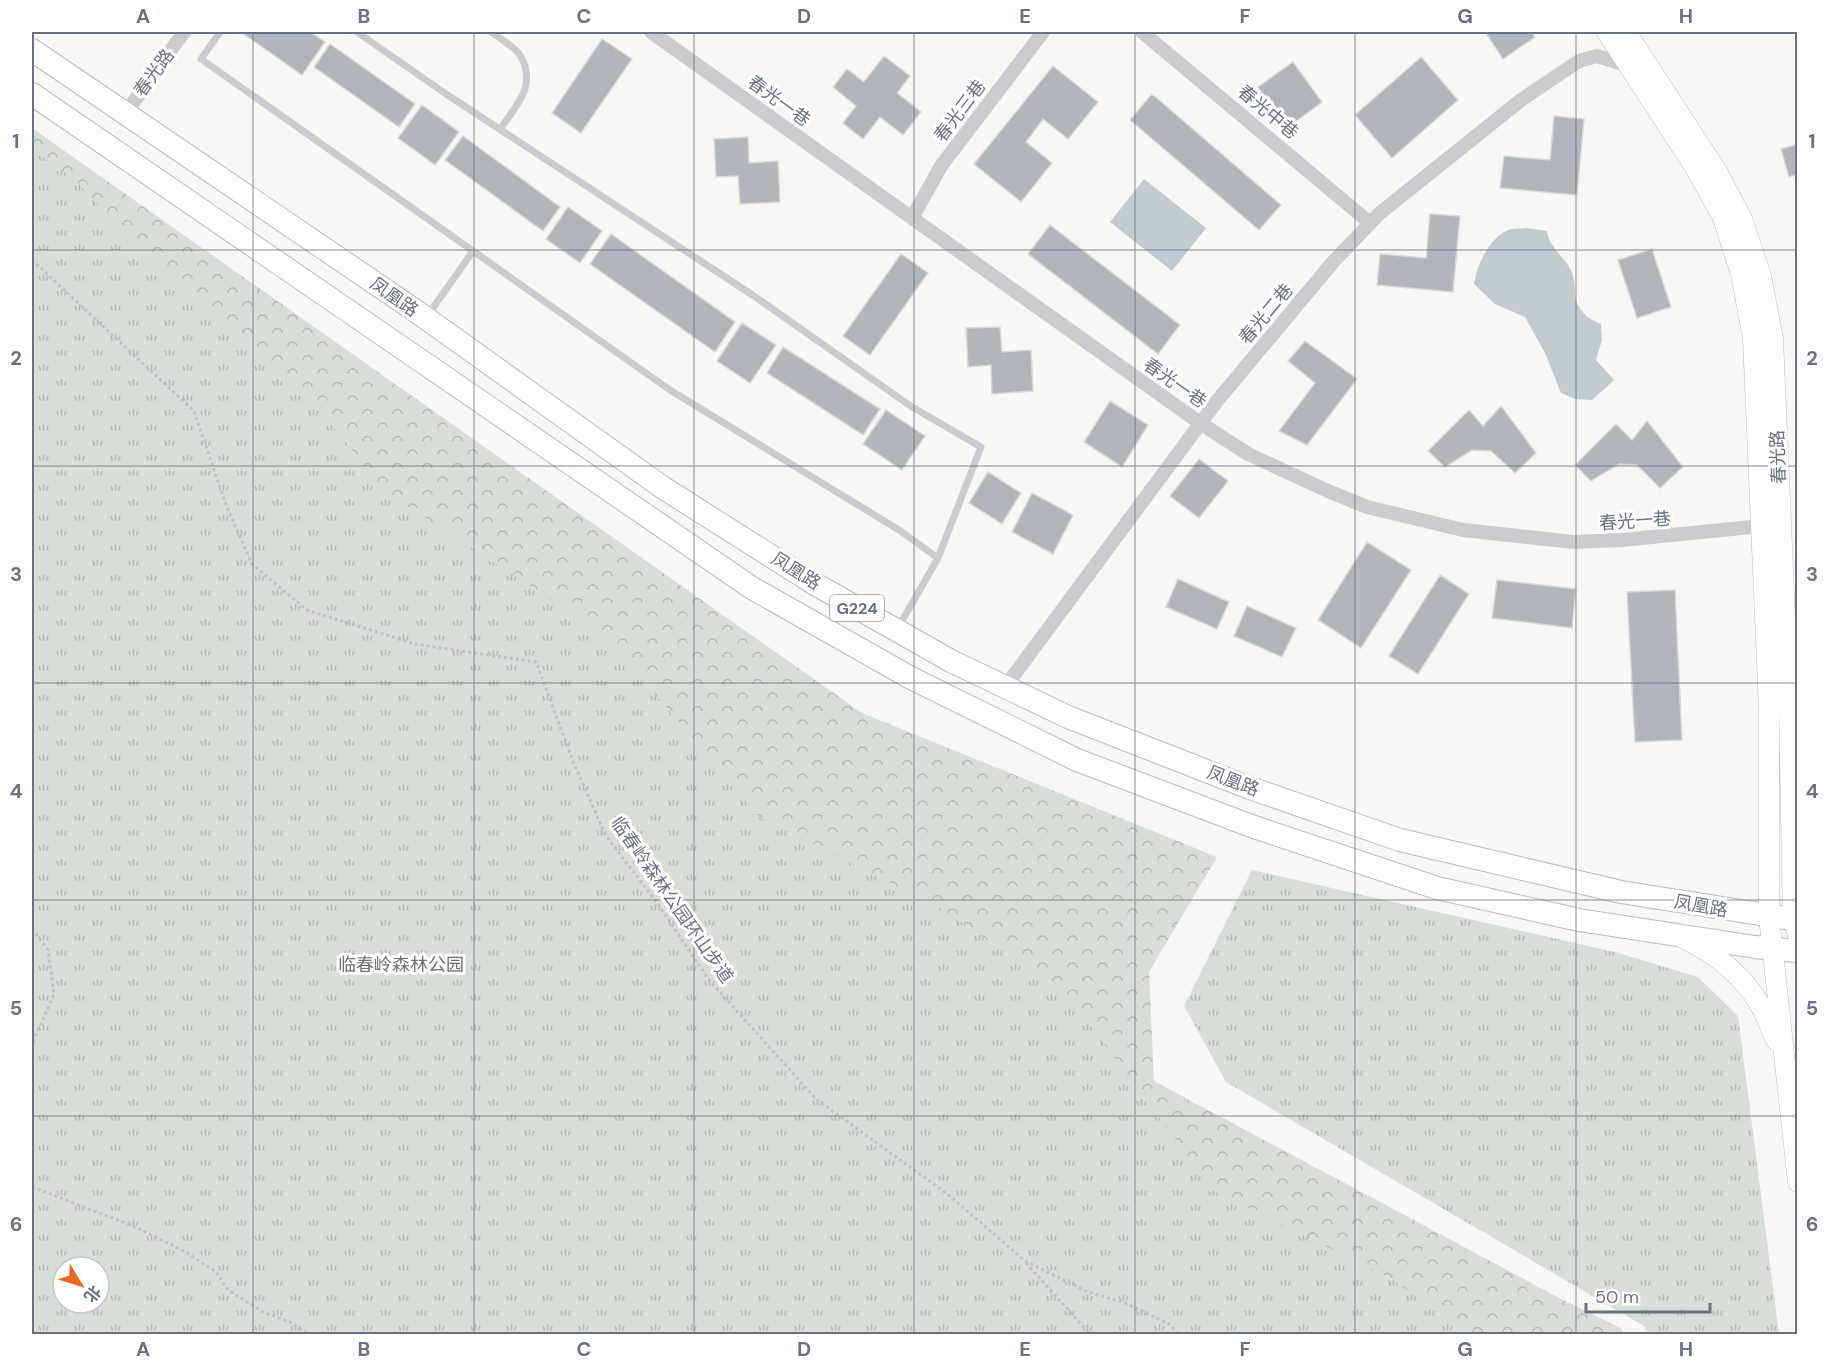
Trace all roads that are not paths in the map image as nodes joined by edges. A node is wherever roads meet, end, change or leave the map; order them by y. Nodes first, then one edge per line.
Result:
1 (183, 32) edge
2 (220, 32) edge
3 (357, 32) edge
4 (491, 32) edge
5 (651, 32) edge
6 (1043, 32) edge
7 (1142, 32) edge
8 (1607, 32) edge
9 (1626, 32) edge
10 (32, 50) edge
11 (1629, 66) junction
12 (32, 94) edge
13 (125, 114) junction
14 (500, 129) junction
15 (912, 218) junction
16 (1370, 223) junction
17 (473, 251) junction
18 (425, 318) junction
19 (1200, 423) junction
20 (1762, 526) junction
21 (938, 558) junction
22 (897, 630) junction
23 (1005, 687) junction
24 (1769, 917) junction
25 (1796, 925) edge
26 (1675, 935) junction
27 (1773, 948) junction
28 (1797, 951) edge
29 (1782, 1052) junction
30 (1797, 1182) edge

1 - 13 street, 春光路
2 - 17 lane
3 - 14 lane
4 - 14 lane
5 - 15 street, 春光一巷
6 - 15 street, 春光三巷
7 - 16 street, 春光中巷
8 - 11 main road, 春光路
9 - 25 main road, 春光路
10 - 13 highway, 凤凰路 / G224
11 - 16 street, 春光二巷
11 - 20 main road, 春光路
12 - 26 highway, 凤凰路 / G224
13 - 18 highway, 凤凰路 / G224
14 - 21 lane
15 - 19 street, 春光一巷
16 - 19 street, 春光二巷
17 - 18 lane
17 - 21 lane
18 - 22 highway, 凤凰路 / G224
19 - 20 street, 春光一巷
19 - 23 street, 春光二巷
20 - 24 main road, 春光路
21 - 22 lane
22 - 23 highway, 凤凰路 / G224
23 - 24 highway, 凤凰路 / G224
24 - 25 highway, 凤凰路 / G224
24 - 27 main road, 春光路
26 - 27 highway, 凤凰路 / G224
26 - 29 main road
27 - 28 highway, 凤凰路 / G224
27 - 29 main road, 春光路
29 - 30 main road, 春光路

